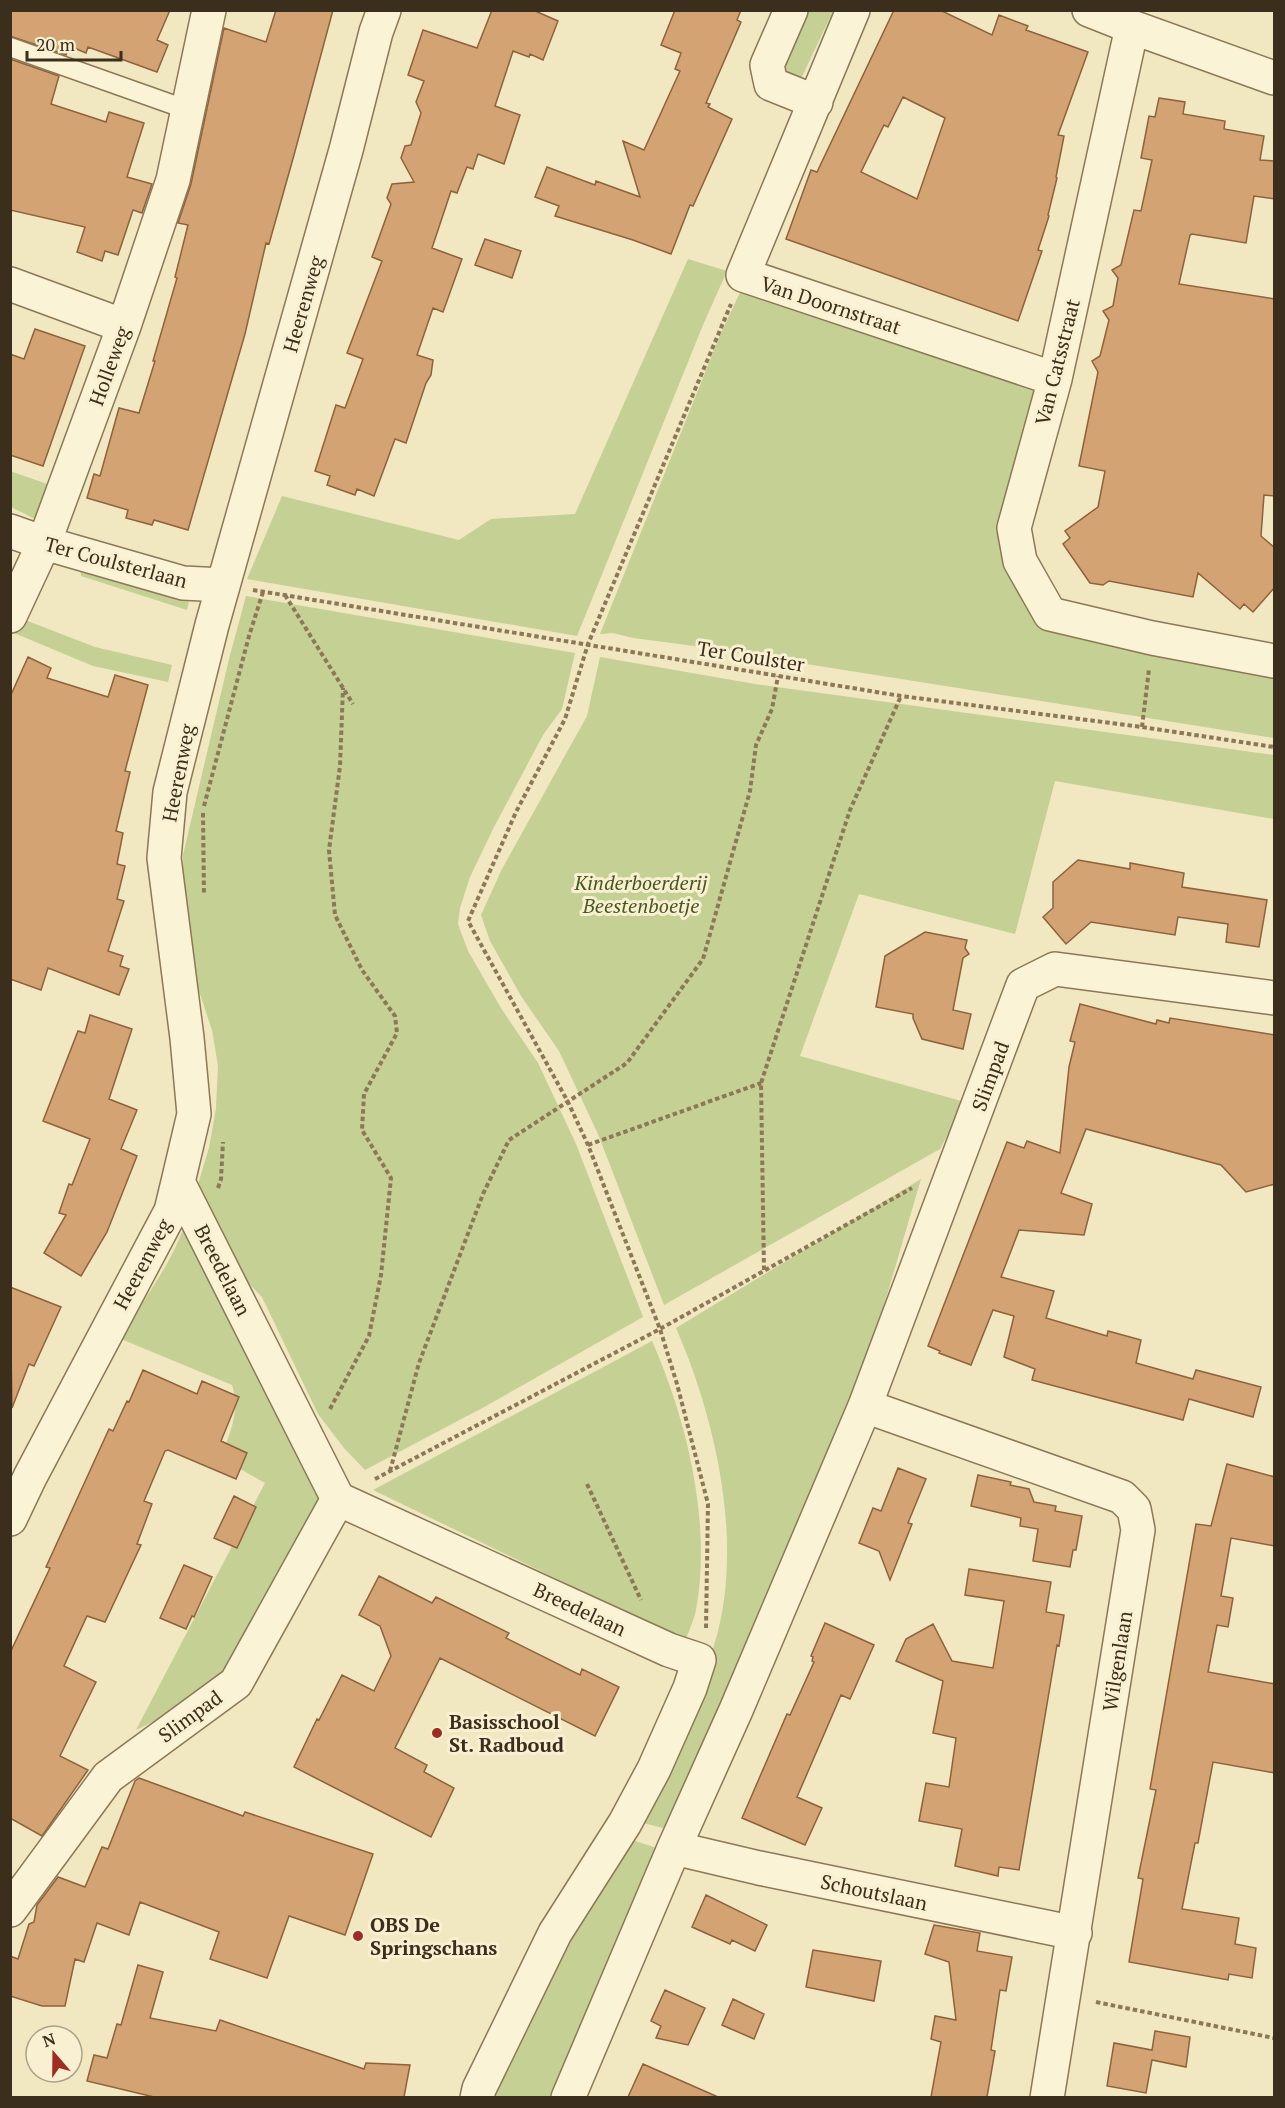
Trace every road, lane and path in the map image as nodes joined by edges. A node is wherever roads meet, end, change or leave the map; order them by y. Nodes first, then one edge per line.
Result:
1 (209, 10) edge
2 (384, 10) edge
3 (791, 10) edge
4 (853, 10) edge
5 (1089, 10) edge
6 (1132, 27) junction
7 (10, 47) edge
8 (1275, 78) edge
9 (816, 102) junction
10 (188, 110) junction
11 (743, 275) junction
12 (10, 284) edge
13 (124, 326) junction
14 (1055, 379) junction
15 (10, 531) edge
16 (44, 543) junction
17 (223, 585) junction
18 (263, 592) junction
19 (285, 595) junction
20 (10, 616) edge
21 (1152, 638) junction
22 (588, 644) junction
23 (1275, 661) edge
24 (778, 675) junction
25 (343, 688) junction
26 (901, 696) junction
27 (353, 704) dead end
28 (1142, 727) junction
29 (1275, 747) edge
30 (205, 902) dead end
31 (1275, 998) edge
32 (761, 1083) junction
33 (568, 1102) junction
34 (223, 1134) dead end
35 (588, 1145) junction
36 (958, 1162) junction
37 (178, 1182) junction
38 (202, 1230) junction
39 (764, 1271) junction
40 (660, 1329) junction
41 (865, 1406) junction
42 (310, 1445) junction
43 (390, 1472) junction
44 (587, 1484) dead end
45 (338, 1499) junction
46 (10, 1519) edge
47 (644, 1606) dead end
48 (699, 1660) junction
49 (674, 1848) junction
50 (10, 1910) edge
51 (1075, 1933) junction
52 (1064, 1996) junction
53 (1275, 2038) edge
54 (477, 2097) edge
55 (568, 2097) edge
56 (1047, 2097) edge

1 - 10 street, Holleweg
2 - 17 street, Heerenweg
3 - 9 street
4 - 9 street, Van Doornstraat
5 - 6 street
6 - 8 street
6 - 14 street, Van Catsstraat
7 - 10 lane
9 - 11 street, Van Doornstraat
10 - 13 street, Holleweg
11 - 14 street, Van Doornstraat
11 - 22 path
12 - 13 street
13 - 16 street, Holleweg
14 - 21 street, Van Catsstraat
15 - 16 street, Ter Coulsterlaan
16 - 17 street, Ter Coulsterlaan
16 - 20 street, Holleweg
17 - 18 path, Ter Coulster
17 - 37 street, Heerenweg
18 - 19 path, Ter Coulster
18 - 30 path
19 - 22 path, Ter Coulster
19 - 25 path
21 - 23 street, Van Catsstraat
21 - 28 path
22 - 24 path, Ter Coulster
22 - 33 path
24 - 26 path, Ter Coulster
24 - 33 path
25 - 27 path
25 - 42 path
26 - 28 path, Ter Coulster
26 - 32 path
28 - 29 path, Ter Coulster
31 - 36 street, Slimpad
32 - 35 path
32 - 39 path
33 - 35 path
33 - 43 path
34 - 38 path
35 - 40 path
36 - 39 path
36 - 41 street, Slimpad
37 - 38 street, Breedelaan
37 - 46 street, Heerenweg
38 - 42 street, Breedelaan
39 - 40 path
40 - 43 path
40 - 48 path
41 - 49 street
41 - 51 street, Wilgenlaan
42 - 45 street, Breedelaan
43 - 45 path
44 - 47 path
45 - 48 street, Breedelaan
45 - 50 street, Slimpad
48 - 54 street
49 - 51 street, Schoutslaan
49 - 55 street
51 - 52 street, Wilgenlaan
52 - 53 path
52 - 56 street, Wilgenlaan

